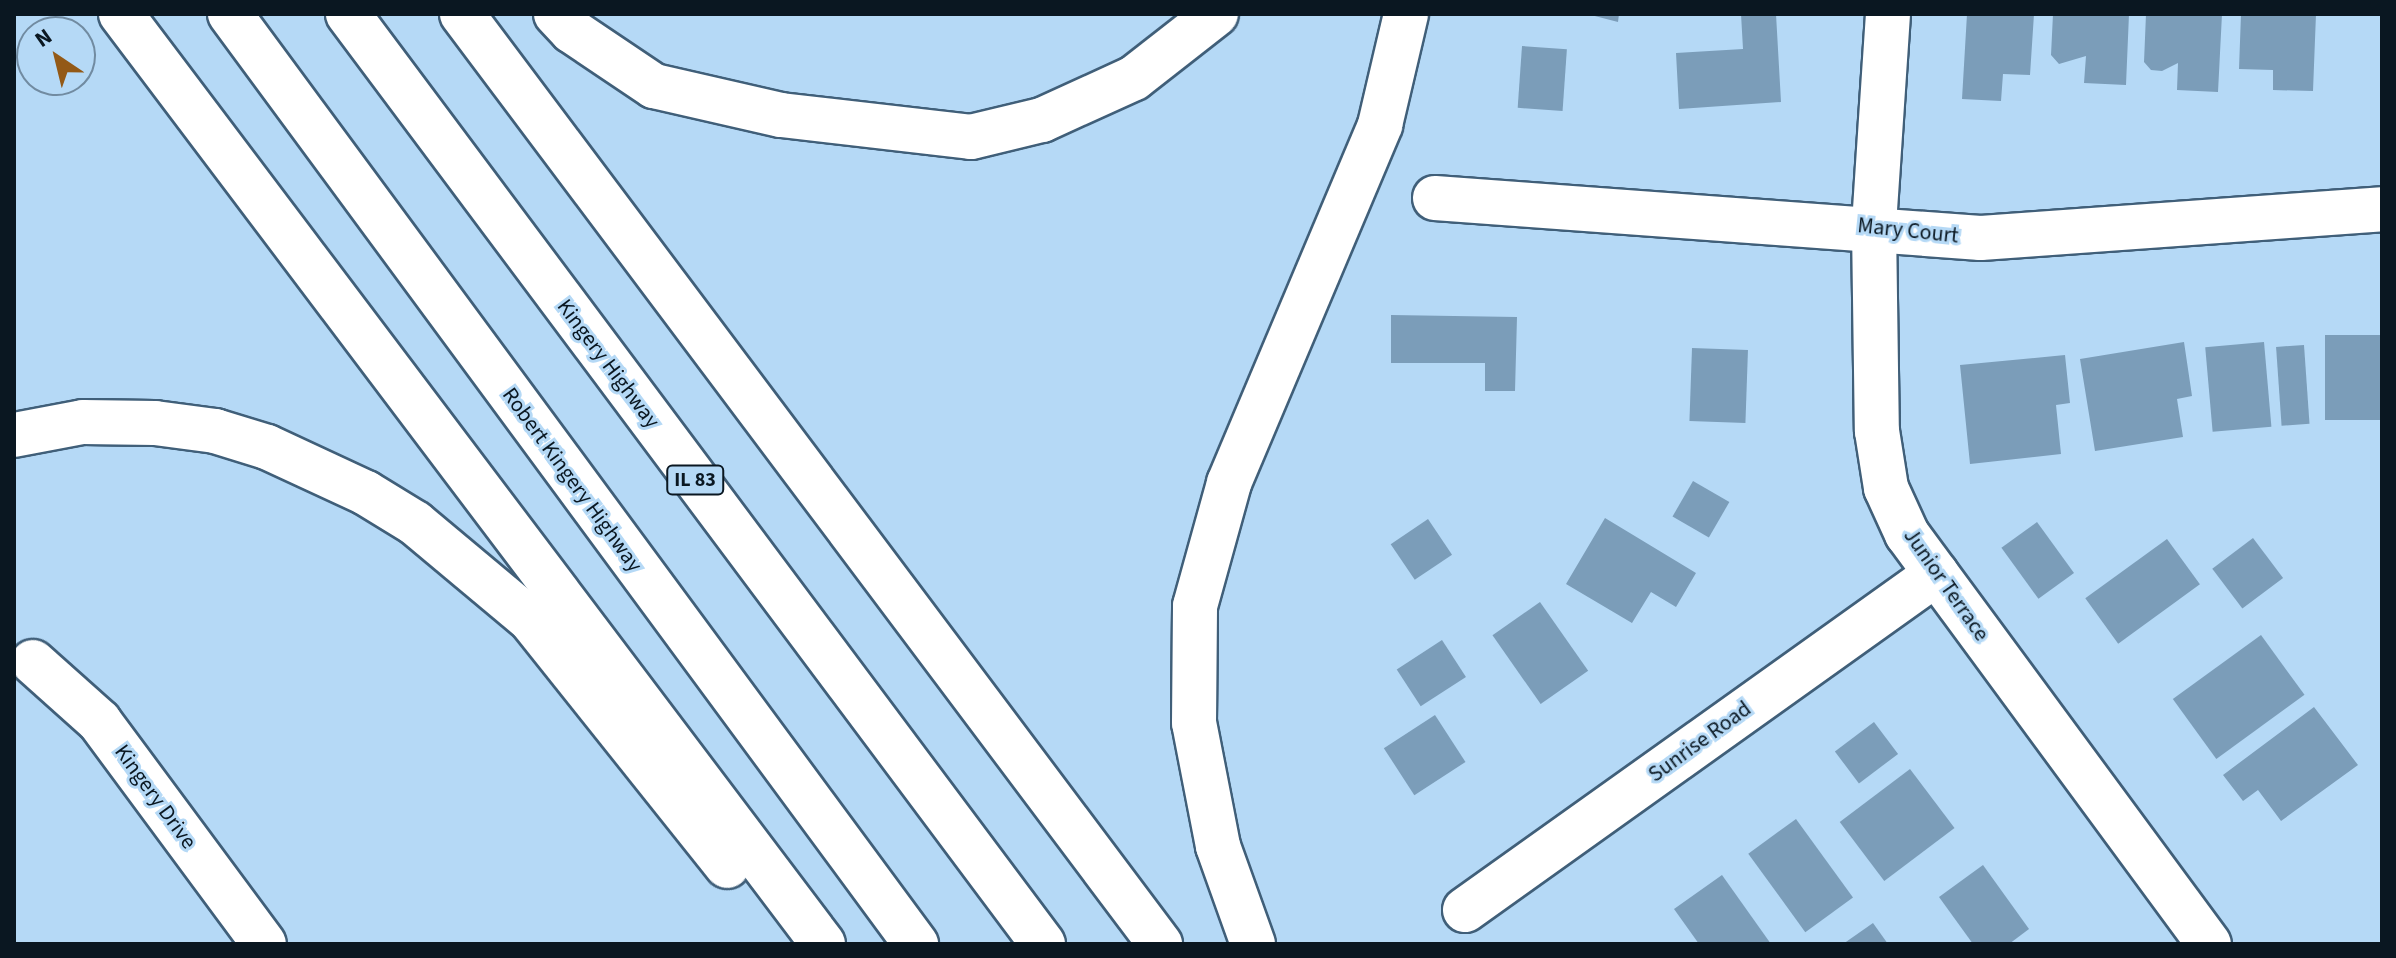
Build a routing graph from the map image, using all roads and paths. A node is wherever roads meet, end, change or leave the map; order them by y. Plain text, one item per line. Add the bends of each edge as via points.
1 (121, 14) edge
2 (230, 14) edge
3 (348, 14) edge
4 (462, 14) edge
5 (556, 14) edge
6 (1216, 14) edge
7 (1406, 14) edge
8 (1888, 14) edge
9 (1435, 198) dead end
10 (2382, 209) edge
11 (1874, 226) junction
12 (14, 435) edge
13 (1936, 574) junction
14 (33, 662) dead end
15 (1465, 910) dead end
16 (264, 944) edge
17 (791, 944) edge
18 (823, 944) edge
19 (916, 944) edge
20 (1043, 944) edge
21 (1160, 944) edge
22 (1253, 944) edge
23 (2209, 944) edge

1 - 18 main road
2 - 19 main road, Robert Kingery Highway
3 - 20 main road, Kingery Highway / IL 83
4 - 21 main road
5 - 6 main road via 572,31 654,86 781,115 971,137 1042,120 1134,78
7 - 22 main road via 1380,125 1229,483 1195,606 1194,723 1218,846
8 - 11 main road, Junior Terrace
9 - 11 main road, Mary Court
10 - 11 main road, Mary Court via 1981,238
11 - 13 main road, Junior Terrace via 1877,431 1886,488 1907,534
12 - 17 main road via 83,422 215,431 318,469 415,523 530,619
13 - 15 main road, Sunrise Road
13 - 23 main road, Junior Terrace
14 - 16 main road, Kingery Drive via 99,721

